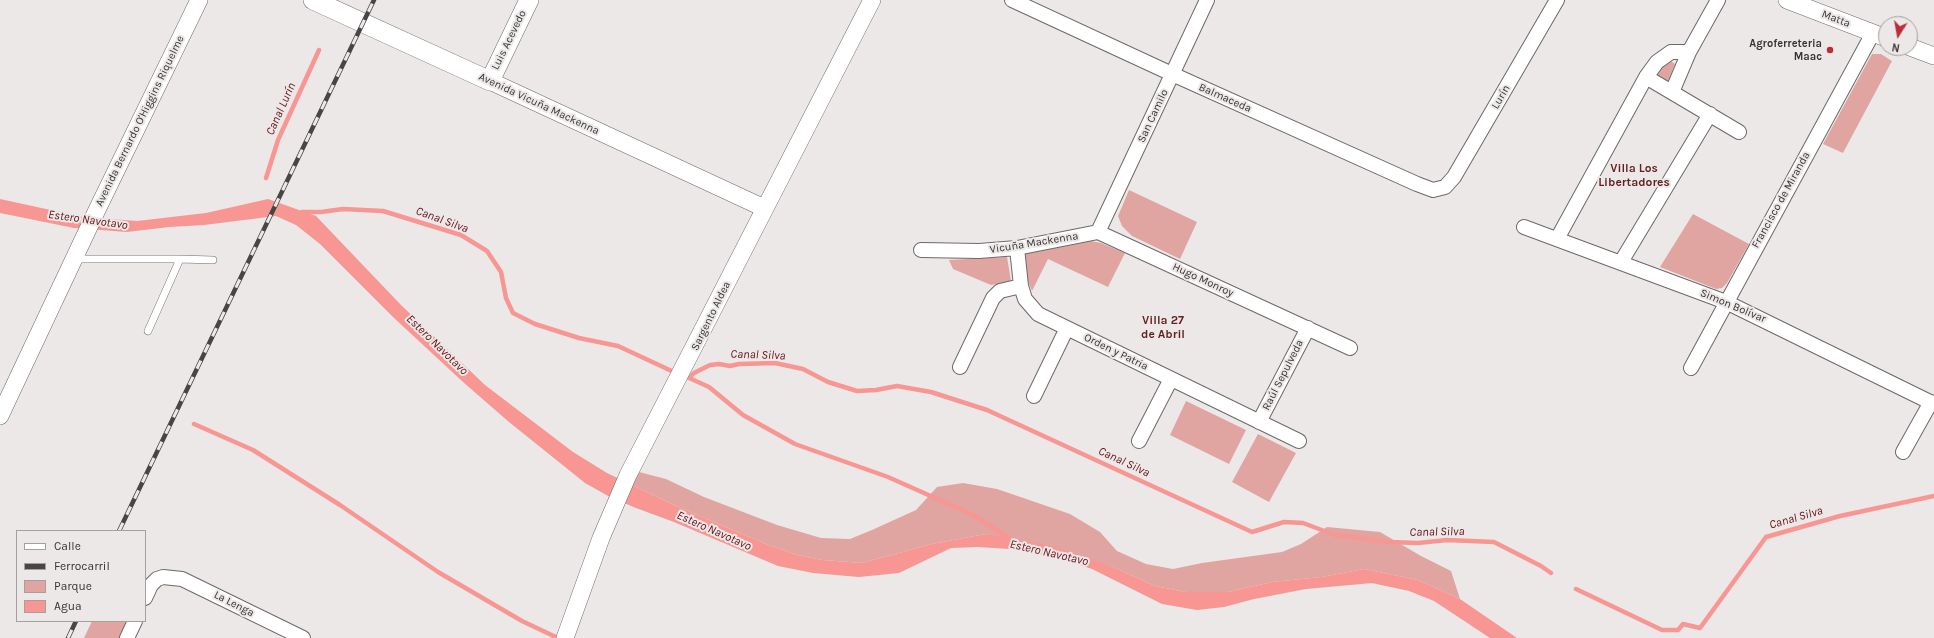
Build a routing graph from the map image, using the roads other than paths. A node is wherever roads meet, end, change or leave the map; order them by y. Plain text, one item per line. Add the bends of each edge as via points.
1 (199, 0) edge
2 (313, 0) edge
3 (529, 0) edge
4 (872, 0) edge
5 (1012, 0) edge
6 (1206, 0) edge
7 (1557, 0) edge
8 (1718, 0) edge
9 (1786, 0) edge
10 (1816, 5) edge
11 (1878, 35) edge
12 (1878, 37) edge
13 (1918, 50) edge
14 (1689, 52) junction
15 (1934, 56) edge
16 (1172, 74) junction
17 (1646, 77) junction
18 (490, 81) junction
19 (1672, 92) junction
20 (1710, 114) junction
21 (1739, 132) dead end
22 (1439, 189) joint
23 (764, 208) junction
24 (1524, 227) dead end
25 (1098, 232) junction
26 (1557, 239) junction
27 (1017, 248) junction
28 (921, 250) dead end
29 (76, 259) junction
30 (180, 259) junction
31 (213, 260) dead end
32 (1621, 262) junction
33 (1021, 286) junction
34 (1726, 302) junction
35 (1067, 328) junction
36 (1308, 328) junction
37 (148, 331) dead end
38 (1350, 348) dead end
39 (960, 367) dead end
40 (1691, 368) dead end
41 (1171, 379) junction
42 (1034, 396) dead end
43 (1932, 403) edge
44 (0, 416) edge
45 (1259, 422) junction
46 (1139, 441) dead end
47 (1299, 441) dead end
48 (1903, 452) dead end
49 (146, 596) edge
50 (135, 622) edge
51 (276, 632) edge
52 (566, 634) edge
53 (127, 638) edge
54 (303, 638) edge

1 - 29 street, Avenida Bernardo O'Higgins Riquelme via 96,212
2 - 18 main road, Avenida Vicuña Mackenna
3 - 18 main road, Luis Acevedo
4 - 23 street, Sargento Aldea
5 - 16 street, Balmaceda
6 - 16 street, San Camilo
7 - 22 street, Lurín via 1454,177 1445,187
8 - 14 street
9 - 10 street, Matta
10 - 11 street, Matta
12 - 34 street, Francisco de Miranda
13 - 15 street
14 - 17 street via 1671,52 1657,62
14 - 19 street
16 - 22 street, Balmaceda via 1422,186 1433,190
16 - 25 street, San Camilo
17 - 19 street
17 - 26 street
18 - 23 street, Avenida Vicuña Mackenna
19 - 20 street
20 - 21 street
20 - 32 street
23 - 52 street, Sargento Aldea via 680,378 628,475
24 - 26 street, Simon Bolívar
25 - 27 street, Vicuña Mackenna
25 - 36 street, Hugo Monroy
26 - 32 street, Simon Bolívar
27 - 28 street, Vicuña Mackenna via 979,251
27 - 33 street, Orden y Patria
29 - 30 lane
29 - 44 street, Avenida Bernardo O'Higgins Riquelme
30 - 31 lane
30 - 37 lane
32 - 34 street, Simon Bolívar
33 - 35 street, Orden y Patria via 1025,299 1038,314
33 - 39 street via 1000,291 993,298
34 - 40 street, Francisco de Miranda
34 - 43 street, Simon Bolívar
35 - 41 street, Orden y Patria
35 - 42 street
36 - 38 street, Hugo Monroy
36 - 45 street, Raúl Sepulveda
41 - 45 street, Orden y Patria
41 - 46 street
43 - 48 street
45 - 47 street, Orden y Patria
49 - 51 street, La Lenga via 151,585 163,577 182,579
50 - 53 street
51 - 54 street, La Lenga

